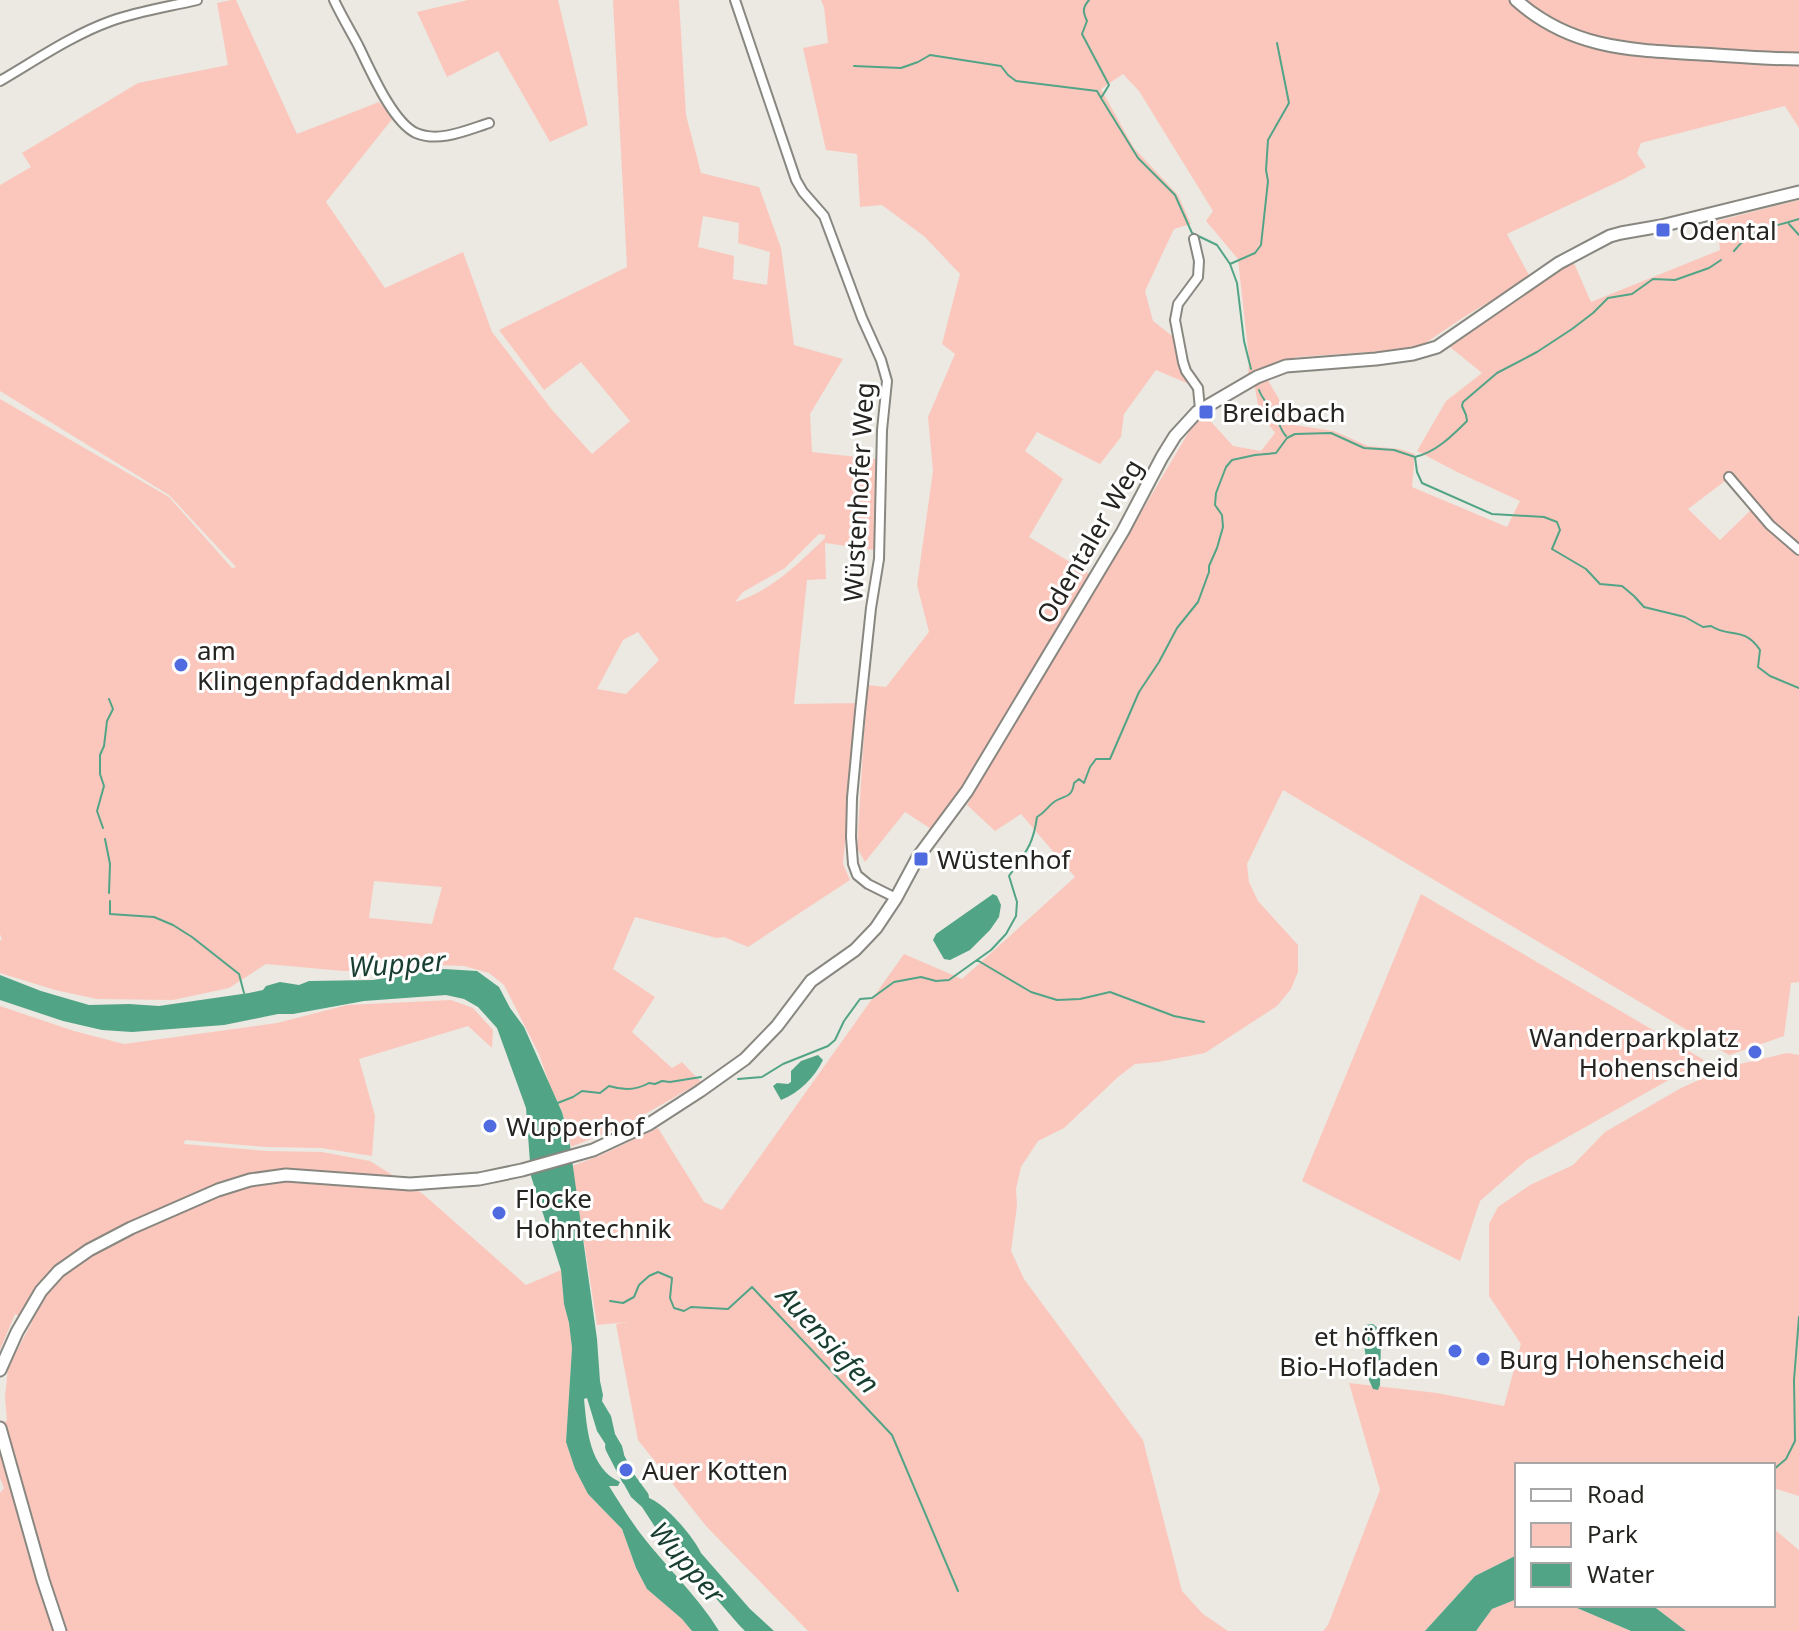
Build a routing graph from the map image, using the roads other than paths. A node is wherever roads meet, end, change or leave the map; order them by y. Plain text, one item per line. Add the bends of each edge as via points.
1 (197, 0) edge
2 (334, 0) edge
3 (735, 0) edge
4 (1516, 0) edge
5 (1799, 59) edge
6 (0, 81) edge
7 (489, 123) dead end
8 (1799, 192) edge
9 (1194, 239) dead end
10 (1200, 409) junction
11 (1729, 477) dead end
12 (1799, 550) edge
13 (896, 898) junction
14 (0, 1370) edge
15 (0, 1428) edge
16 (60, 1631) edge

1 - 6 street via 103,24
2 - 7 street via 383,97 408,127 416,133 452,135
3 - 13 street, Wüstenhofer Weg via 796,180 824,216 887,381 879,559 858,726 851,837 857,875
4 - 5 main road via 1557,29 1602,45
8 - 10 main road, Odentaler Weg via 1610,236 1559,263 1437,347 1376,359 1286,366
9 - 10 street via 1198,277 1178,304 1175,320
10 - 13 main road, Odentaler Weg via 1162,457 967,791 918,857
11 - 12 street
13 - 14 main road, Odentaler Weg via 867,939 811,981 745,1059 649,1124 582,1153 479,1179 410,1184 286,1175 218,1190 131,1228 59,1271 41,1291
15 - 16 main road

